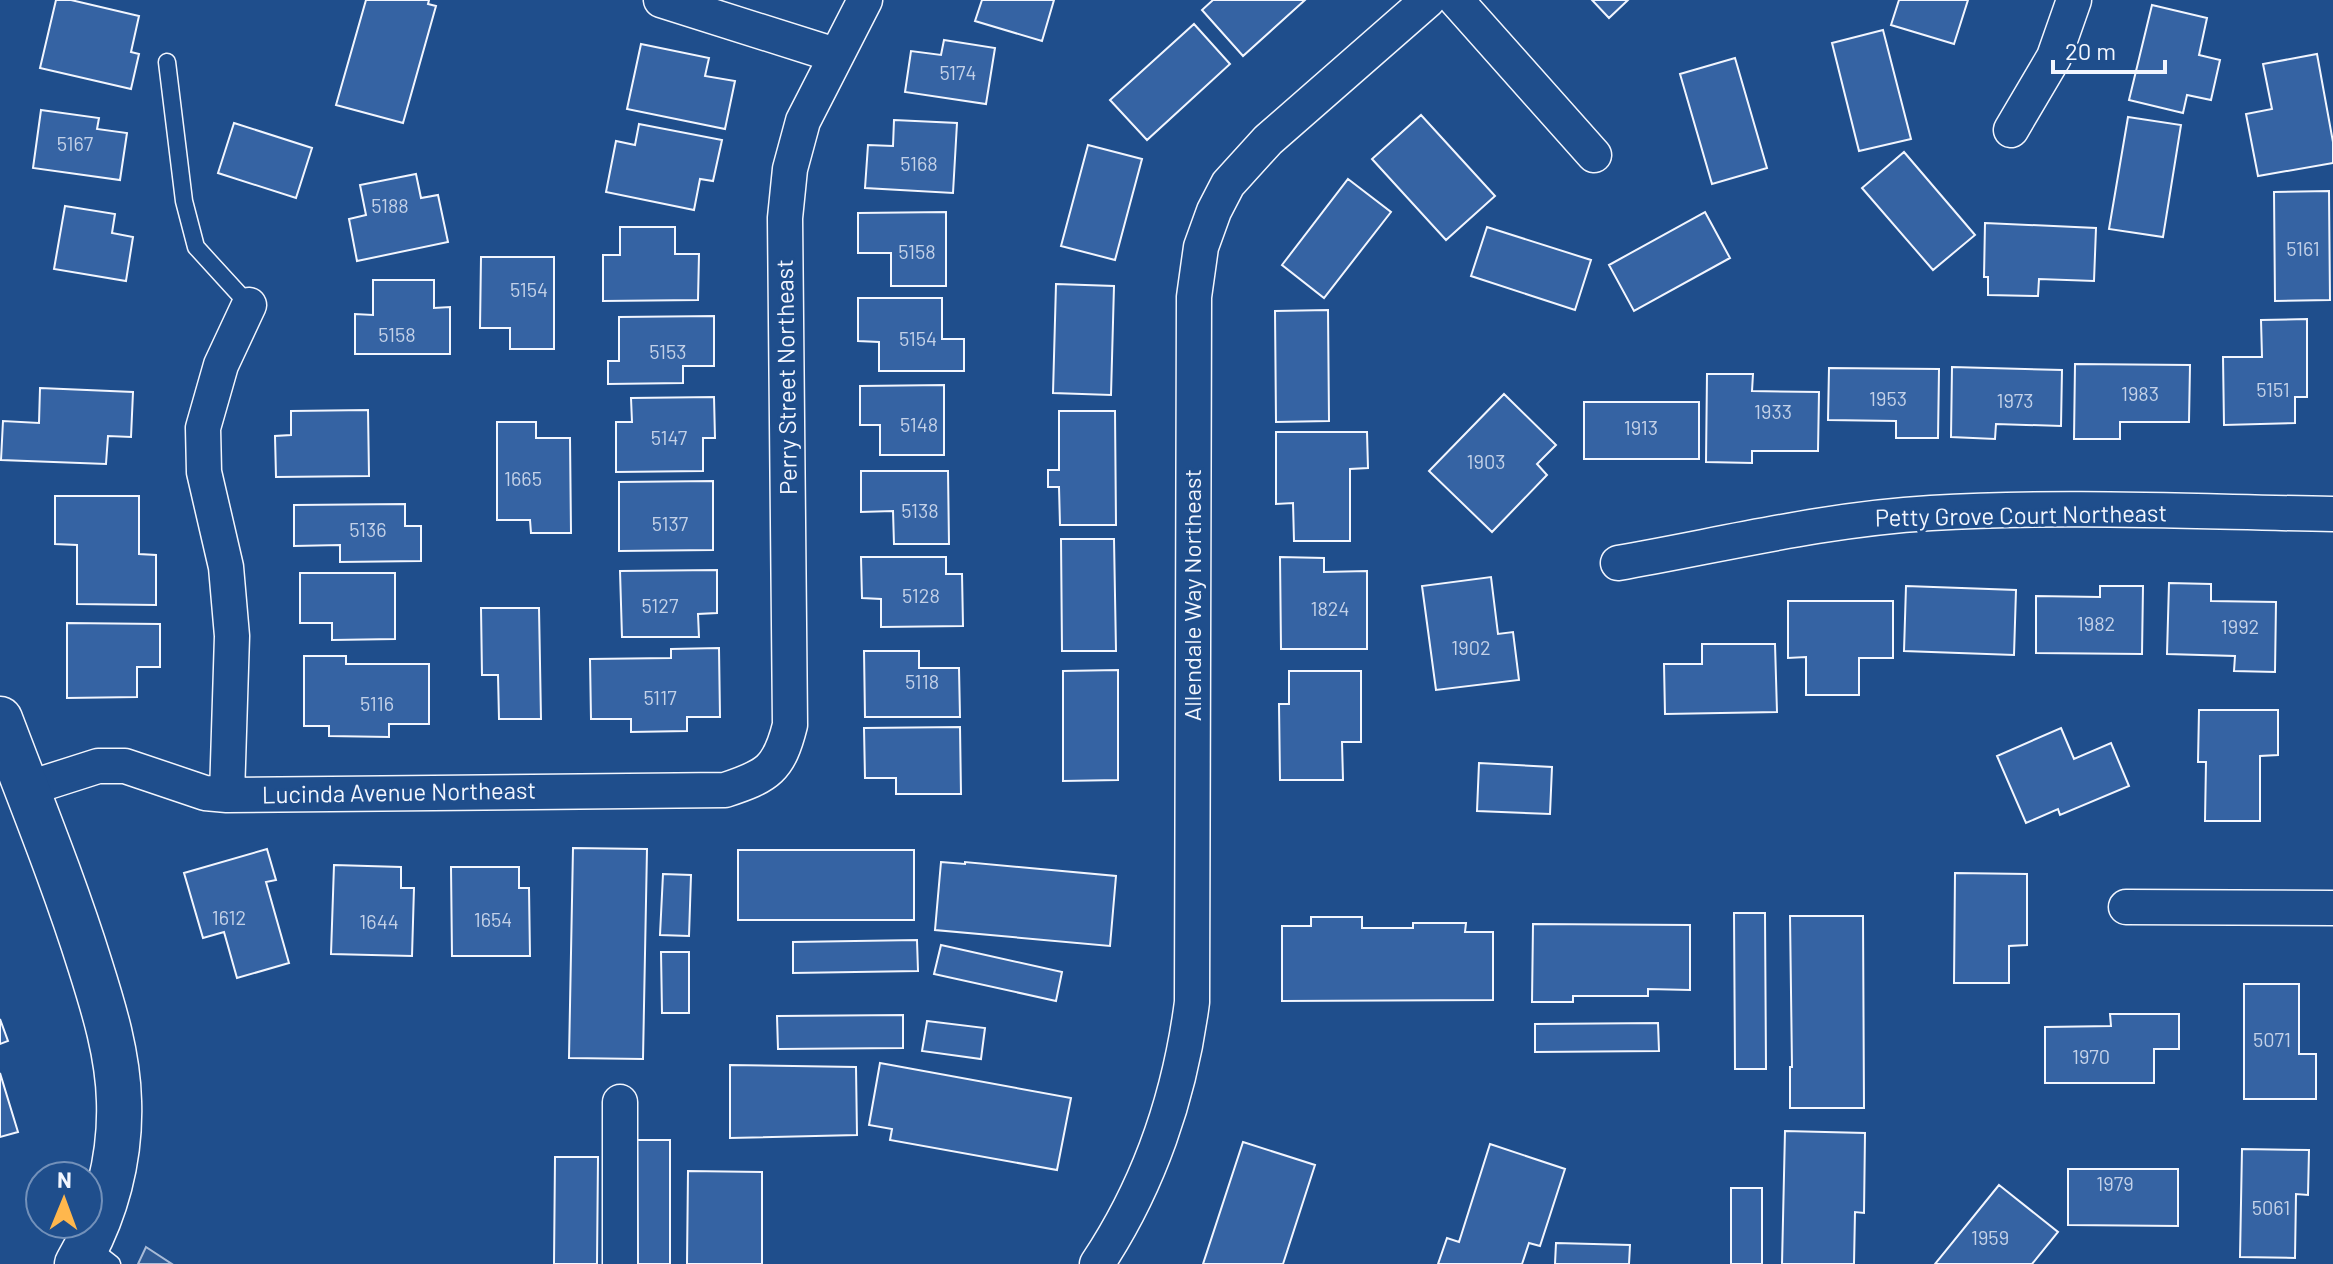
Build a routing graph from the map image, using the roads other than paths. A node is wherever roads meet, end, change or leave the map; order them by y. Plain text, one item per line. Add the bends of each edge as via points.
1 (661, 0) edge
2 (865, 0) edge
3 (1428, 0) edge
4 (1456, 0) edge
5 (2074, 0) edge
6 (835, 55) junction
7 (167, 62) dead end
8 (2011, 130) dead end
9 (1594, 155) dead end
10 (249, 305) joint
11 (2333, 514) edge
12 (1618, 563) dead end
13 (0, 719) edge
14 (774, 767) joint
15 (26, 789) junction
16 (227, 795) junction
17 (2126, 907) dead end
18 (2333, 908) edge
19 (620, 1102) dead end
20 (92, 1258) edge
21 (620, 1264) edge
22 (1097, 1264) edge

1 - 6 street
2 - 6 street, Perry Street Northeast
3 - 22 street, Allendale Way Northeast via 1268,140 1228,184 1201,247 1194,297 1192,1002 1185,1054 1149,1167
4 - 9 street
5 - 8 street via 2054,57
6 - 14 street, Perry Street Northeast via 803,121 790,169 785,218 790,725
7 - 10 lane via 184,201 196,247
10 - 16 street via 221,365 203,428 204,472 226,567 232,636
11 - 12 street, Petty Grove Court Northeast via 1930,513 1859,519
13 - 15 main road
14 - 16 street, Lucinda Avenue Northeast via 725,790
15 - 16 street, Lucinda Avenue Northeast via 98,766 125,766 194,790
15 - 20 main road via 79,931 108,1021 115,1063 120,1100 115,1158
17 - 18 street
19 - 21 street

